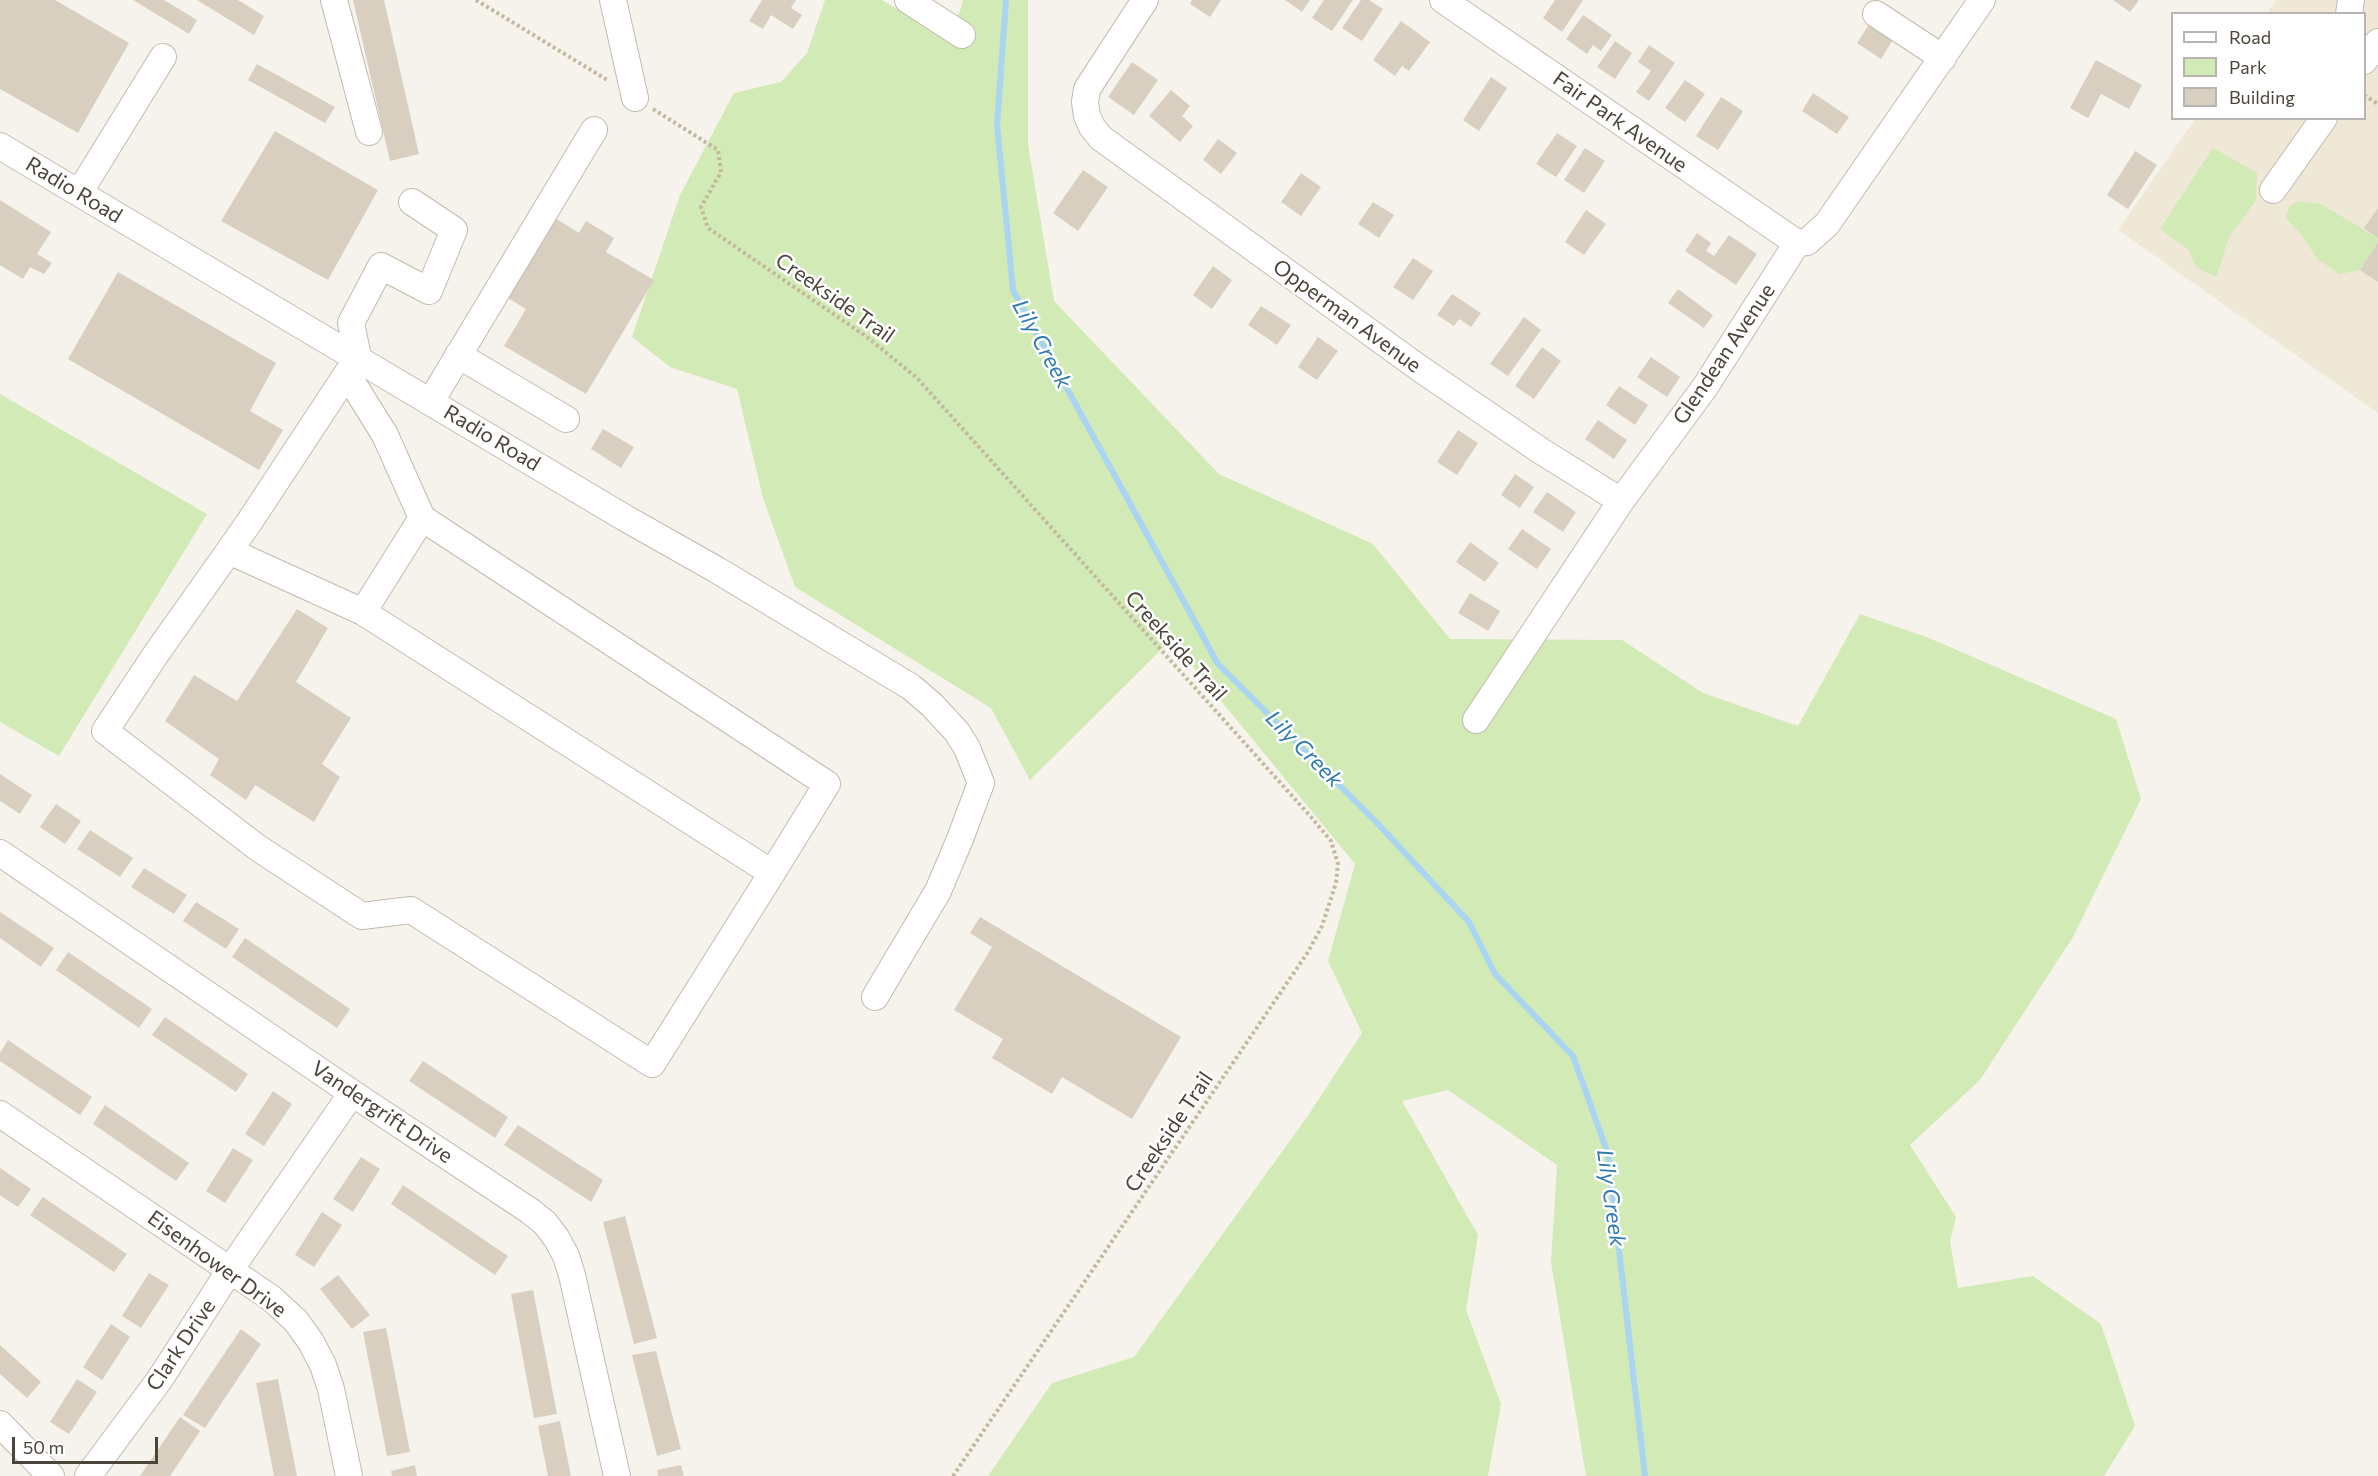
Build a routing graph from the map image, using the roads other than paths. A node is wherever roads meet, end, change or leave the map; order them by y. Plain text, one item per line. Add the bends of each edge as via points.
1 (334, 0) edge
2 (613, 0) edge
3 (908, 0) edge
4 (1145, 0) edge
5 (1443, 0) edge
6 (1982, 0) edge
7 (1876, 14) dead end
8 (962, 35) dead end
9 (2378, 41) edge
10 (163, 57) dead end
11 (1942, 58) junction
12 (2366, 58) edge
13 (635, 98) road end
14 (2323, 120) edge
15 (594, 130) dead end
16 (369, 132) dead end
17 (0, 146) edge
18 (2273, 190) dead end
19 (80, 194) junction
20 (412, 202) dead end
21 (1797, 243) junction
22 (458, 355) junction
23 (353, 365) junction
24 (431, 401) junction
25 (566, 419) dead end
26 (1621, 501) junction
27 (422, 518) junction
28 (229, 551) junction
29 (363, 612) junction
30 (1476, 720) dead end
31 (0, 853) edge
32 (772, 873) junction
33 (875, 997) dead end
34 (352, 1093) junction
35 (0, 1114) edge
36 (230, 1270) junction
37 (0, 1424) edge
38 (51, 1476) edge
39 (88, 1476) edge
40 (349, 1476) edge
41 (617, 1476) edge

1 - 16 street
2 - 13 street
3 - 8 street
4 - 26 street, Opperman Avenue via 1090,84 1085,102 1087,116 1101,138 1422,370
5 - 21 street, Fair Park Avenue
6 - 11 street, Glendean Avenue
7 - 11 street
9 - 12 street
10 - 19 street
11 - 21 street, Glendean Avenue via 1827,224 1807,242
14 - 18 street
15 - 22 street
17 - 19 street, Radio Road
19 - 23 street, Radio Road
20 - 23 street via 454,230 429,291 381,266 351,323
21 - 26 street, Glendean Avenue via 1705,387
22 - 24 street
22 - 25 street
23 - 24 street, Radio Road
23 - 27 street
23 - 28 street
24 - 33 street, Radio Road via 911,687 957,732 981,783 938,891
26 - 30 street, Glendean Avenue
27 - 29 street
27 - 32 street via 827,784
28 - 29 street
28 - 32 street via 105,731 258,848 362,916 411,910 652,1064
29 - 32 street
31 - 34 street, Vandergrift Drive
34 - 36 street, Clark Drive
34 - 41 street, Vandergrift Drive via 530,1211 557,1239 572,1275
35 - 36 street, Eisenhower Drive
36 - 39 street, Clark Drive via 160,1379
36 - 40 street, Eisenhower Drive via 271,1298 310,1342 331,1389
37 - 38 street

